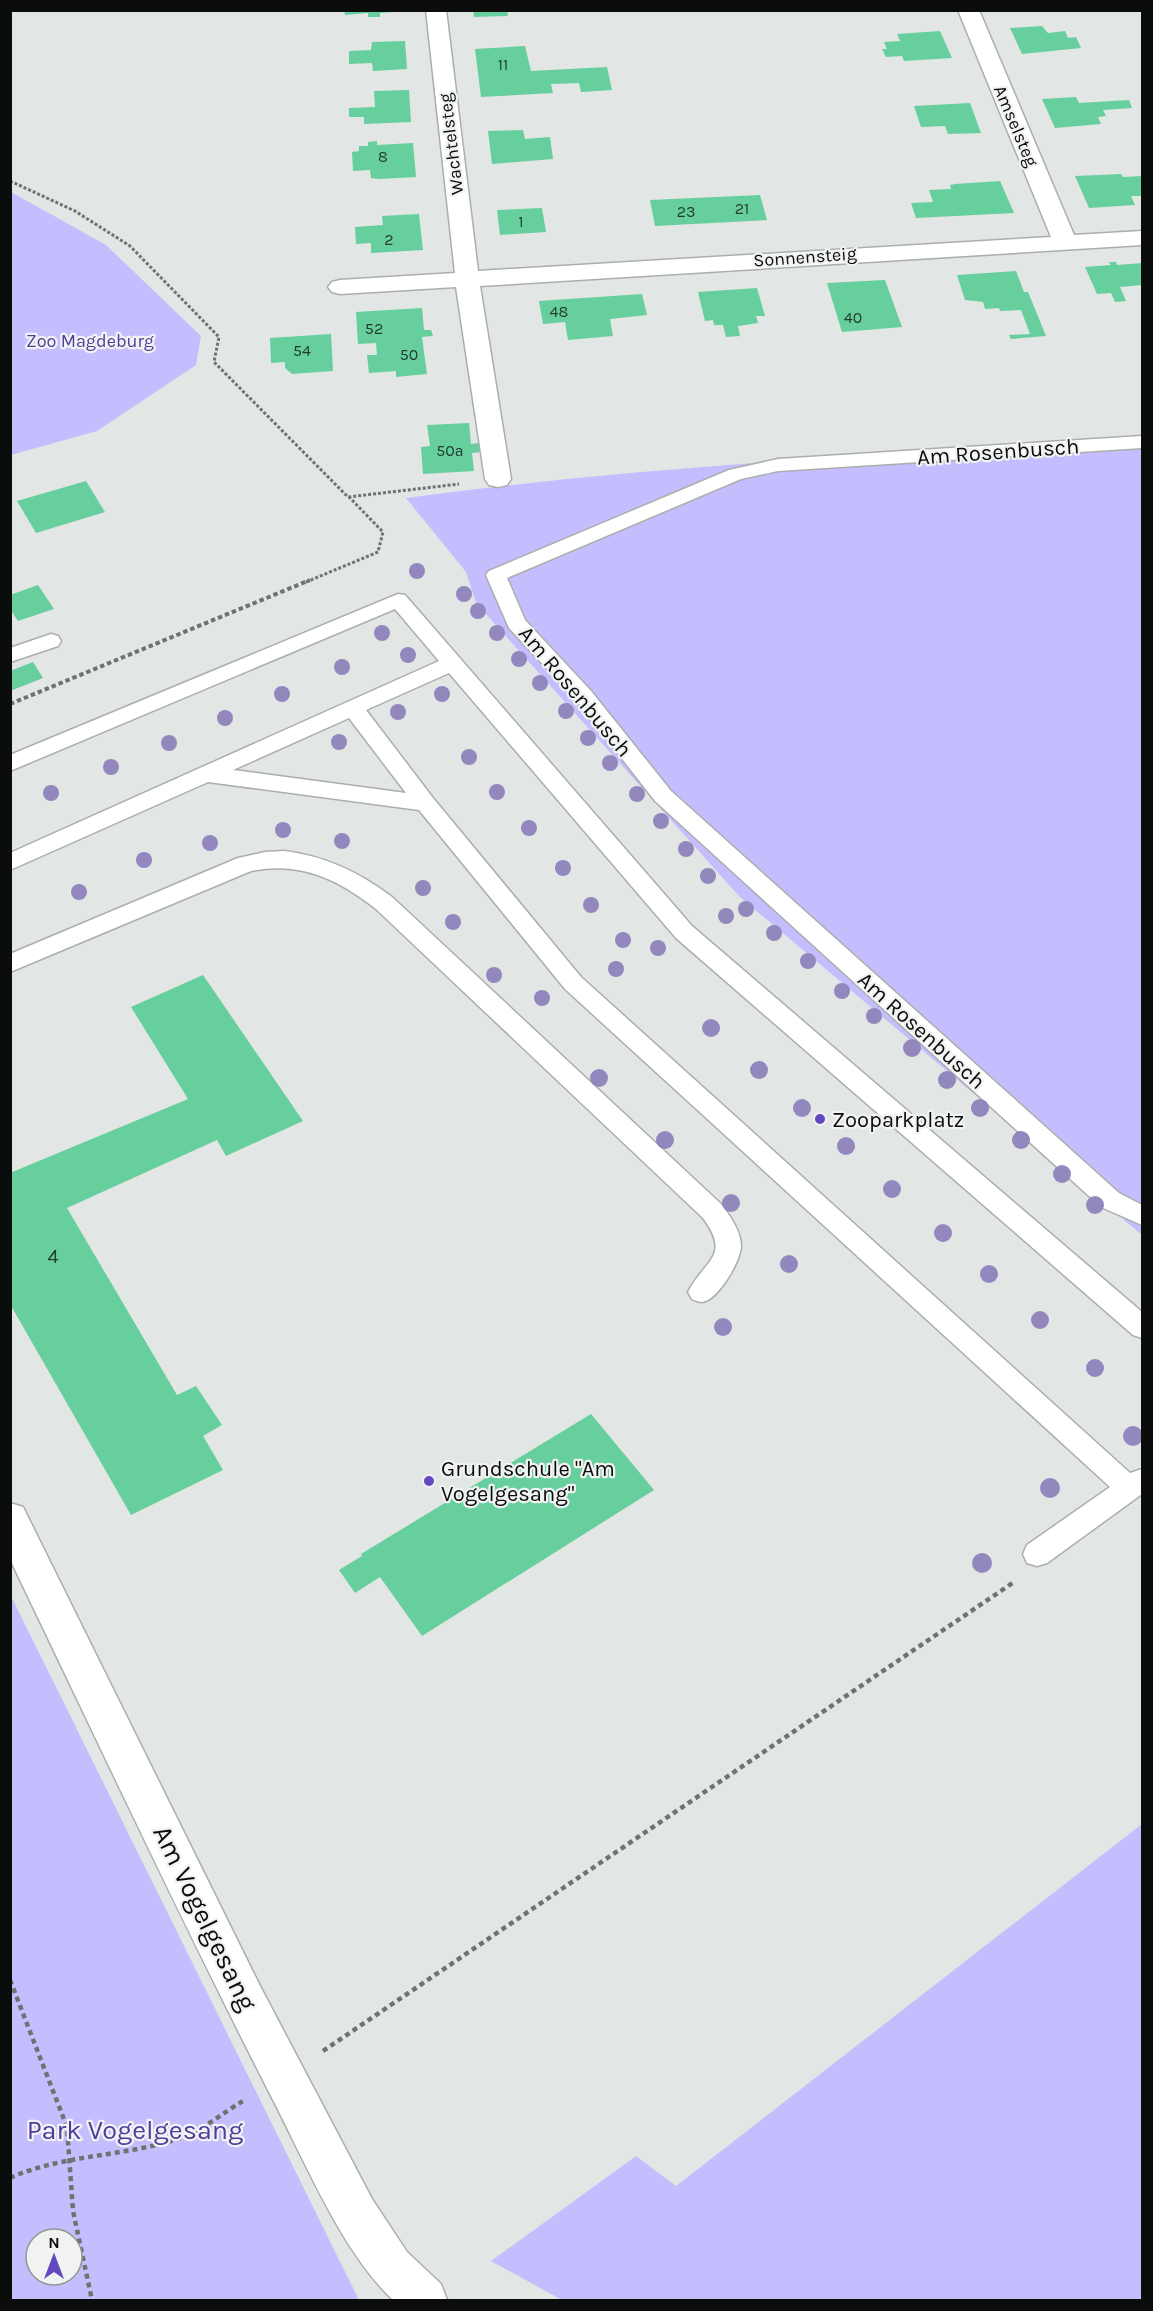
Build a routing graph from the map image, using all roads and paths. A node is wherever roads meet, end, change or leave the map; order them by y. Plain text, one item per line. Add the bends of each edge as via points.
1 (436, 10) edge
2 (968, 10) edge
3 (10, 181) edge
4 (1143, 238) edge
5 (1065, 241) junction
6 (467, 278) junction
7 (340, 286) dead end
8 (1143, 442) edge
9 (498, 479) joint
10 (348, 497) junction
11 (51, 641) dead end
12 (10, 655) edge
13 (453, 663) junction
14 (10, 704) edge
15 (353, 708) junction
16 (10, 764) edge
17 (206, 774) junction
18 (425, 803) junction
19 (10, 862) edge
20 (10, 964) edge
21 (1143, 1215) edge
22 (701, 1292) dead end
23 (1143, 1327) edge
24 (1136, 1484) edge
25 (10, 1519) edge
26 (1037, 1554) joint
27 (10, 1980) edge
28 (284, 2077) junction
29 (70, 2162) junction
30 (10, 2178) edge
31 (92, 2301) edge
32 (425, 2301) edge

1 - 6 street, Wachtelsteg
2 - 5 street, Amselsteg
3 - 10 path via 75,211 130,246 219,337 214,362
4 - 5 street, Sonnensteig
5 - 6 street, Sonnensteig
6 - 7 street, Sonnensteig
6 - 9 street
8 - 21 lane, Am Rosenbusch via 778,465 736,474 496,575 516,622 584,696 663,796 1110,1200
9 - 10 path
10 - 14 path via 383,532 378,552
11 - 12 lane
13 - 15 lane
13 - 16 lane via 398,600
13 - 23 lane via 684,932
15 - 17 lane
15 - 18 lane
17 - 18 lane
17 - 19 lane
18 - 24 lane via 573,983
20 - 22 lane via 246,864 290,858 334,871 384,903 716,1216 725,1229 728,1257 724,1268
24 - 26 lane
25 - 28 street, Am Vogelgesang
26 - 28 path via 1010,1587
27 - 29 path via 67,2127
28 - 29 path via 181,2138
28 - 32 street, Am Vogelgesang via 375,2246
29 - 30 path via 34,2167
29 - 31 path via 73,2211

